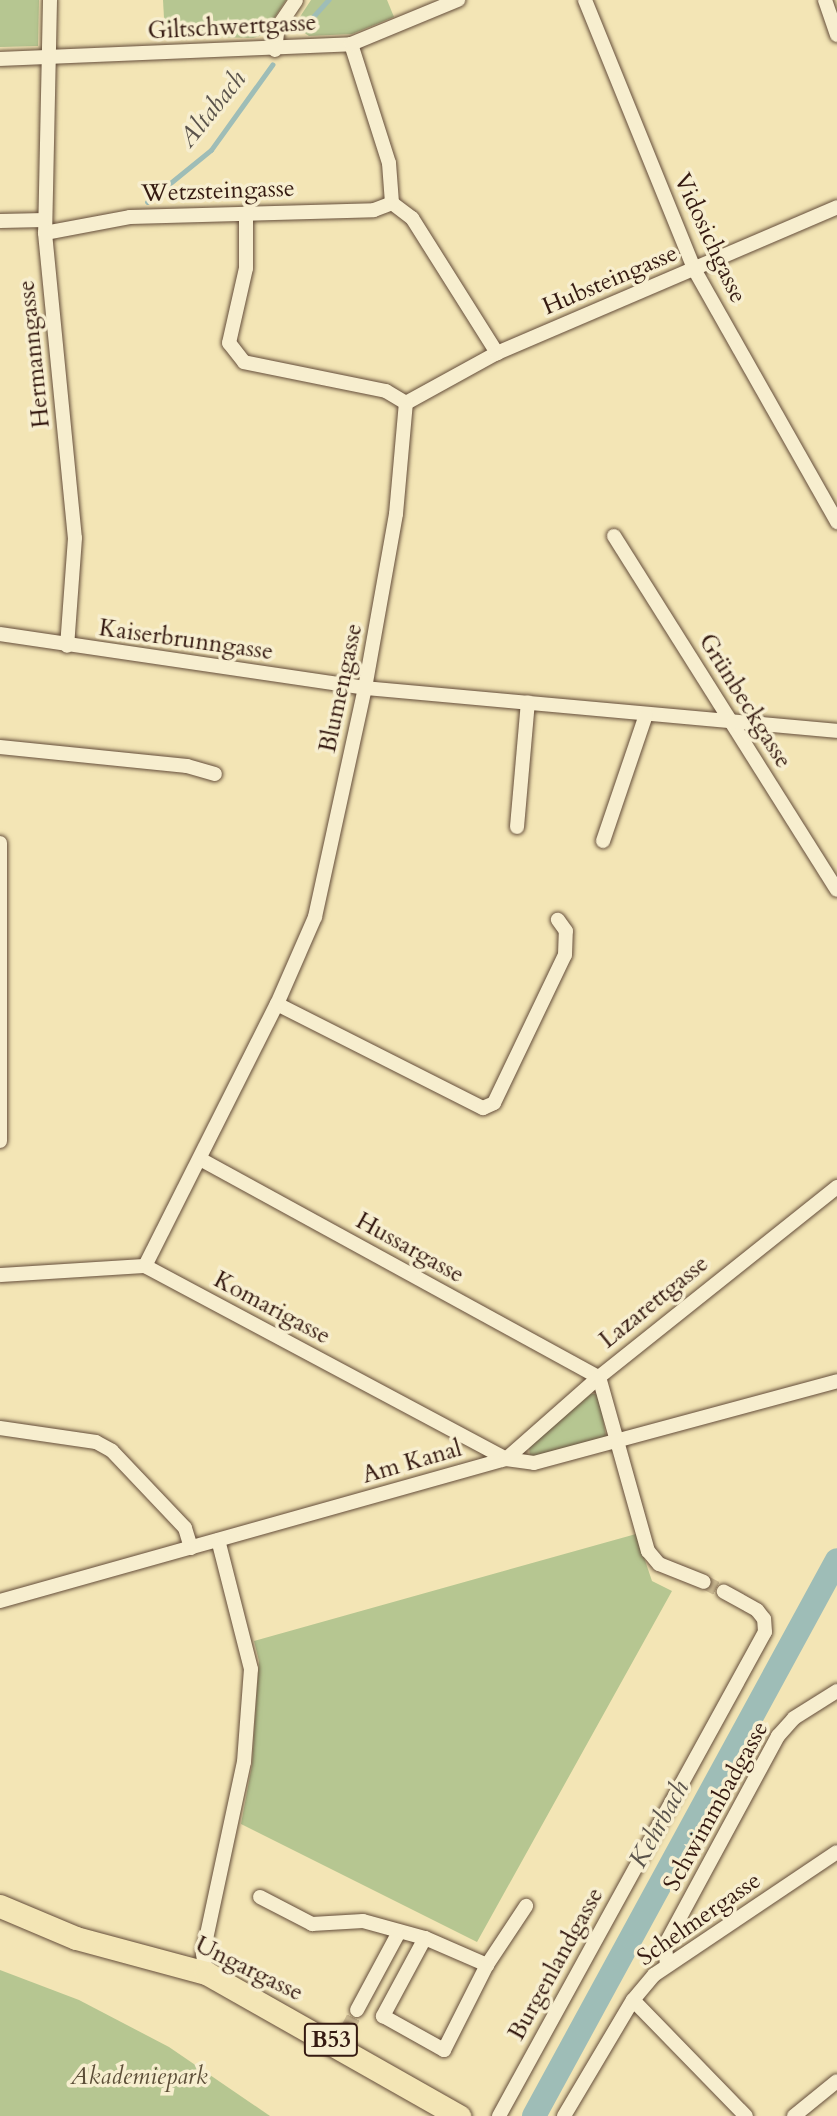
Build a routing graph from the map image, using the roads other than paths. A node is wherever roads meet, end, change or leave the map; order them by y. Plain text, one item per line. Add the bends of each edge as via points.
1 (50, 0) edge
2 (296, 0) edge
3 (458, 0) edge
4 (585, 0) edge
5 (825, 0) edge
6 (837, 35) edge
7 (351, 44) junction
8 (275, 50) junction
9 (48, 57) junction
10 (0, 59) edge
11 (392, 203) junction
12 (837, 207) edge
13 (246, 213) junction
14 (0, 221) edge
15 (45, 226) junction
16 (694, 269) junction
17 (497, 353) junction
18 (406, 404) junction
19 (837, 522) edge
20 (614, 536) dead end
21 (0, 634) edge
22 (67, 646) junction
23 (365, 688) junction
24 (528, 702) junction
25 (646, 715) junction
26 (731, 722) junction
27 (837, 731) edge
28 (0, 747) edge
29 (215, 774) dead end
30 (517, 827) dead end
31 (603, 841) dead end
32 (0, 843) edge
33 (837, 890) edge
34 (558, 920) dead end
35 (1, 1000) edge
36 (276, 1004) junction
37 (0, 1141) edge
38 (200, 1159) junction
39 (837, 1187) edge
40 (145, 1266) junction
41 (0, 1275) edge
42 (599, 1377) junction
43 (837, 1381) edge
44 (0, 1428) edge
45 (620, 1442) junction
46 (506, 1459) junction
47 (218, 1540) junction
48 (191, 1548) junction
49 (698, 1580) tunnel mouth
50 (723, 1592) tunnel mouth
51 (0, 1601) edge
52 (837, 1691) edge
53 (837, 1852) edge
54 (260, 1897) dead end
55 (0, 1906) edge
56 (526, 1906) dead end
57 (399, 1932) junction
58 (425, 1938) junction
59 (487, 1965) junction
60 (667, 1965) junction
61 (206, 1973) junction
62 (633, 2000) junction
63 (357, 2010) tunnel mouth
64 (837, 2081) edge
65 (459, 2116) edge
66 (499, 2116) edge
67 (565, 2116) edge
68 (746, 2116) edge
69 (794, 2116) edge

1 - 9 street, Hermanngasse
2 - 8 street via 278,27
3 - 7 street, Giltschwertgasse
4 - 16 street, Vidosichgasse
5 - 6 street
7 - 8 street, Giltschwertgasse
7 - 11 street via 389,163
8 - 9 street, Giltschwertgasse
9 - 10 street, Giltschwertgasse
9 - 15 street, Hermanngasse
11 - 13 street, Wetzsteingasse via 374,210
11 - 17 street via 412,218
12 - 16 street, Hubsteingasse
13 - 15 street, Wetzsteingasse via 130,216
13 - 18 street via 246,268 229,343 244,362 386,391
14 - 15 street, Wetzsteingasse
15 - 22 street, Hermanngasse via 76,572
16 - 17 street, Hubsteingasse
16 - 19 street, Vidosichgasse
17 - 18 street, Hubsteingasse
18 - 23 street, Blumengasse via 392,553
20 - 26 street, Grünbeckgasse
21 - 22 street, Kaiserbrunngasse
22 - 23 street, Kaiserbrunngasse
23 - 24 street, Kaiserbrunngasse
23 - 36 street, Blumengasse via 315,917
24 - 25 street, Kaiserbrunngasse
24 - 30 street
25 - 26 street, Kaiserbrunngasse
25 - 31 street
26 - 27 street, Kaiserbrunngasse
26 - 33 street, Grünbeckgasse
28 - 29 street via 187,766
32 - 35 street
34 - 36 street via 566,931 565,956 494,1103 483,1108
35 - 37 street
36 - 38 street, Blumengasse
38 - 40 street, Blumengasse
38 - 42 street, Hussargasse
39 - 42 street, Lazarettgasse
40 - 41 street
40 - 46 street, Komarigasse
42 - 45 street
42 - 46 street, Lazarettgasse
43 - 45 street, Am Kanal
44 - 48 street via 96,1442 112,1451 185,1528
45 - 46 street, Am Kanal via 534,1463
45 - 49 street via 648,1551 659,1564
46 - 47 street, Am Kanal
47 - 48 street, Am Kanal
47 - 61 street via 251,1669 244,1762 203,1953
48 - 51 street, Am Kanal
50 - 66 street, Burgenlandgasse via 757,1610 764,1619 765,1632
52 - 60 street, Schwimmbadgasse via 794,1718 778,1736 665,1945
53 - 60 street, Schelmergasse
54 - 57 street via 312,1924 363,1921
55 - 61 main road, Ungargasse / B53 via 76,1938
56 - 59 street
57 - 58 street
57 - 63 street
58 - 59 street
58 - 59 street via 383,2016 444,2050
60 - 62 street, Schelmergasse
61 - 65 main road, Ungargasse / B53 via 343,2037
62 - 67 street, Schelmergasse
62 - 68 street
64 - 69 street

